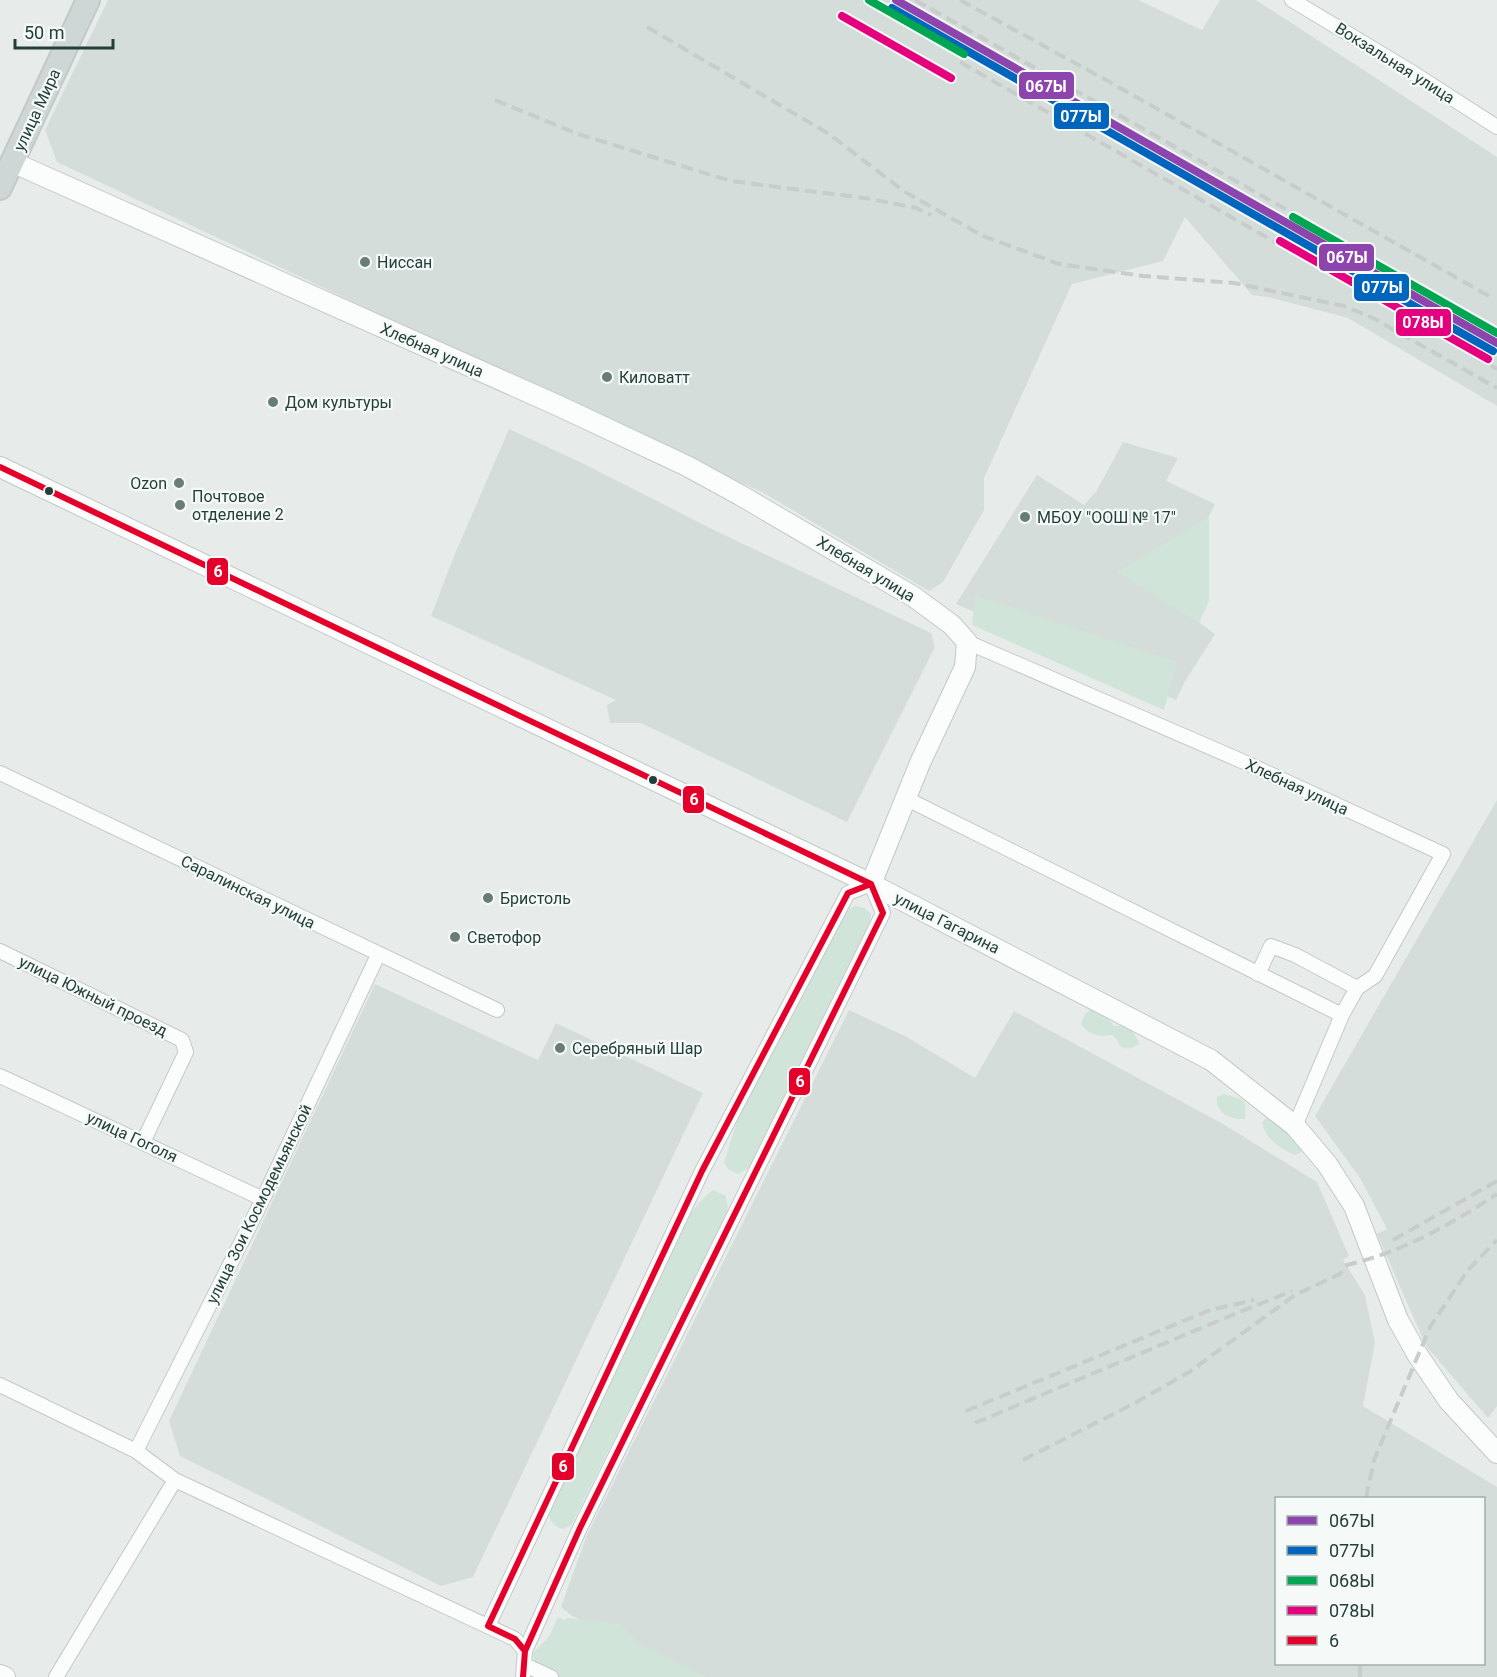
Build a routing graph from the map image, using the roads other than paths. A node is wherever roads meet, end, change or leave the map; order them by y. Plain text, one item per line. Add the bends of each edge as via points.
1 (88, 0) edge
2 (1298, 2) edge
3 (1497, 127) edge
4 (6, 159) edge
5 (0, 188) edge
6 (0, 467) edge
7 (967, 642) junction
8 (0, 773) edge
9 (905, 798) junction
10 (871, 884) junction
11 (0, 951) edge
12 (378, 955) junction
13 (1258, 974) junction
14 (1357, 988) junction
15 (497, 1010) dead end
16 (1342, 1015) junction
17 (0, 1076) edge
18 (1295, 1126) junction
19 (143, 1142) junction
20 (263, 1198) junction
21 (0, 1385) edge
22 (136, 1451) junction
23 (1496, 1452) edge
24 (175, 1480) junction
25 (488, 1626) junction
26 (524, 1664) edge
27 (0, 1675) edge
28 (4, 1677) edge
29 (56, 1677) edge
30 (551, 1677) edge

1 - 4 main road, улица Мира
2 - 3 street, Вокзальная улица
4 - 5 main road, улица Мира
4 - 7 street, Хлебная улица via 687,466 914,597 952,625
6 - 10 street, улица Гагарина
7 - 9 street via 965,666
7 - 14 street, Хлебная улица via 1244,762 1443,854 1375,976
8 - 12 street, Саралинская улица
9 - 10 street
9 - 13 street
10 - 18 street, улица Гагарина via 1211,1060
10 - 25 street via 848,893 702,1171
10 - 26 street via 883,913 580,1528
11 - 19 street, улица Южный проезд via 182,1040 186,1052
12 - 15 street, Саралинская улица
12 - 20 street, улица Зои Космодемьянской
13 - 14 street via 1271,946
13 - 16 street
14 - 16 street, Хлебная улица
16 - 18 street, Хлебная улица
17 - 19 street, улица Гоголя
18 - 23 street, улица Гагарина via 1327,1164 1354,1206 1398,1320 1417,1354 1449,1401
19 - 20 street, улица Гоголя
20 - 22 street, улица Зои Космодемьянской
21 - 22 street
22 - 24 street
24 - 25 street
24 - 29 street
25 - 26 street via 515,1639
26 - 30 street
27 - 28 street

